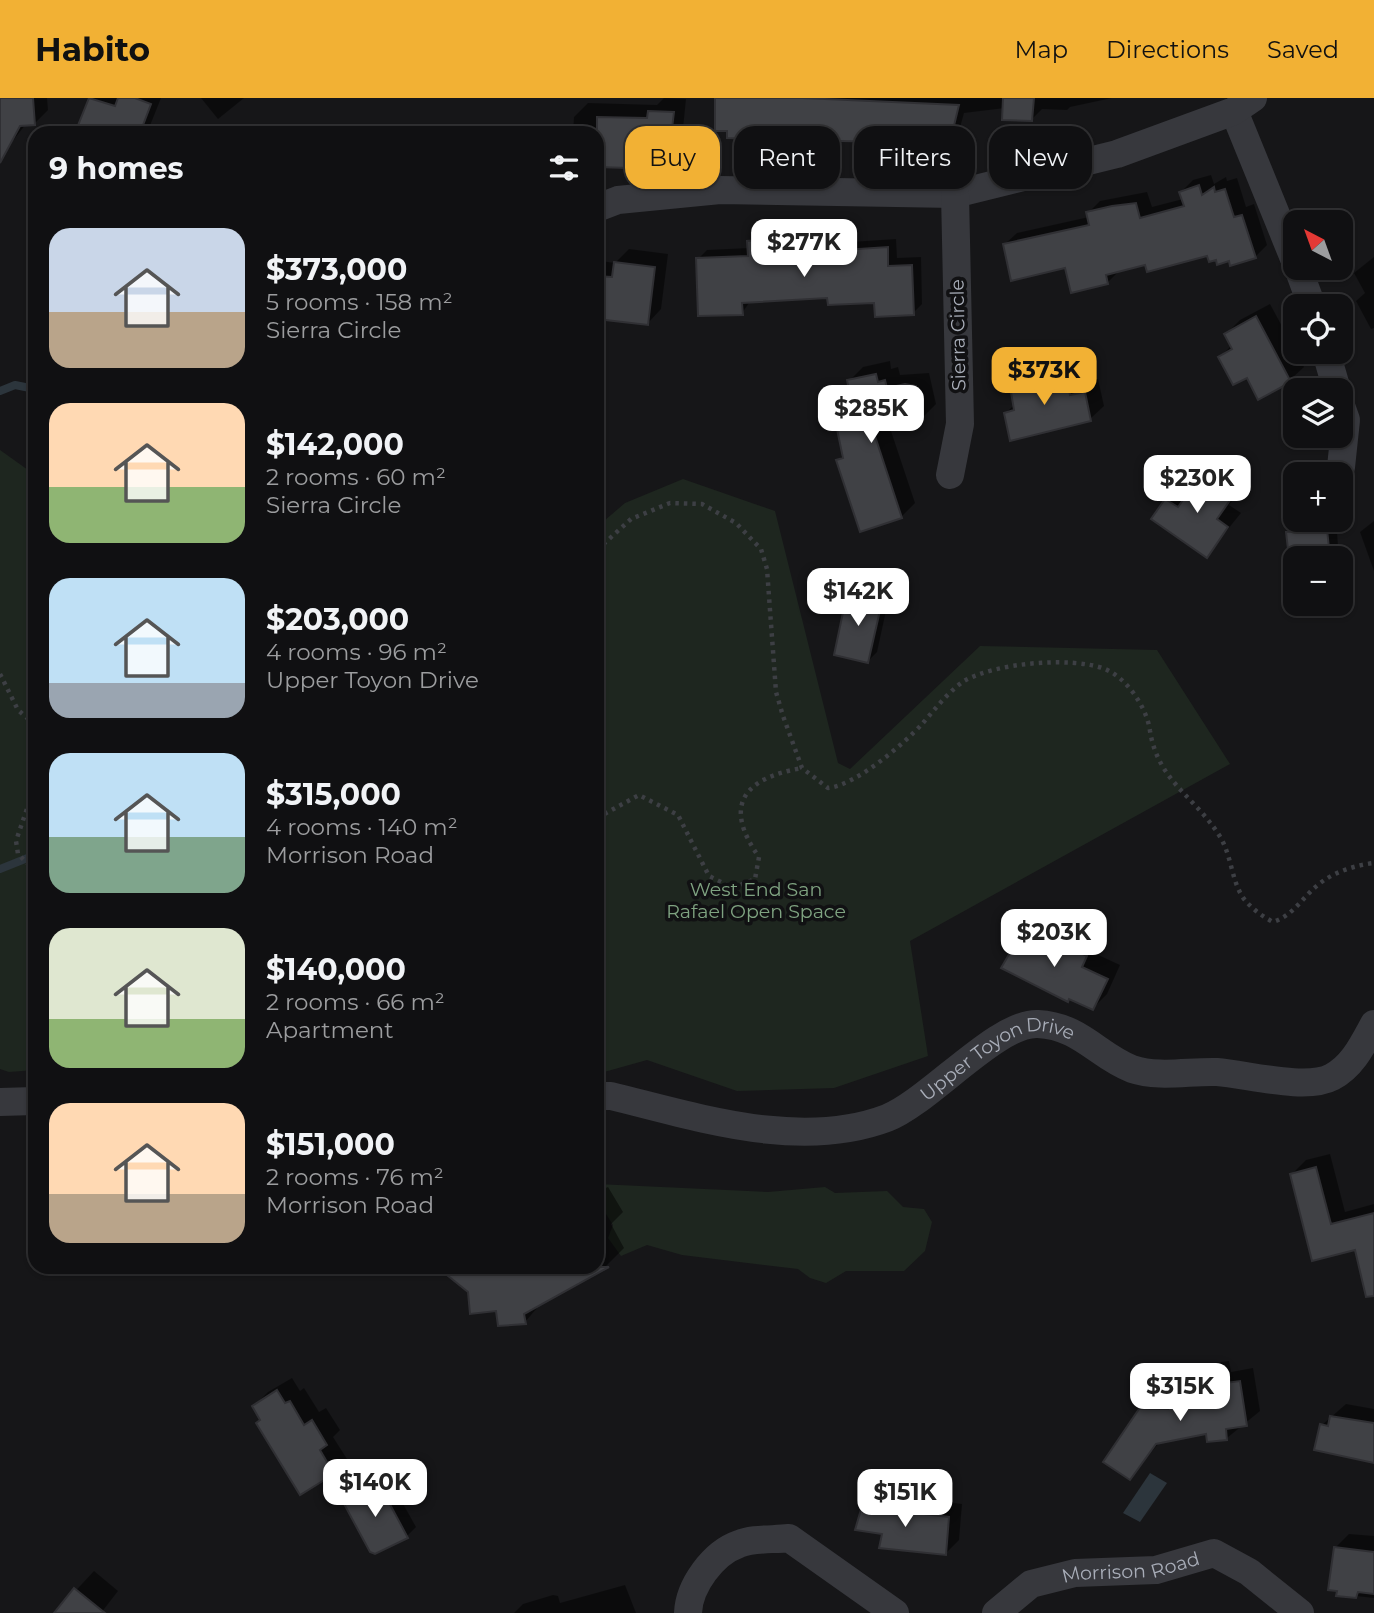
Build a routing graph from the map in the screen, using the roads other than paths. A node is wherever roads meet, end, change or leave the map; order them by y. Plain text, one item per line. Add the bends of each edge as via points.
1 (1244, 104) edge
2 (955, 194) junction
3 (604, 205) edge
4 (1283, 224) edge
5 (950, 475) dead end
6 (1374, 1024) edge
7 (604, 1096) edge
8 (28, 1101) edge
9 (0, 1102) edge
10 (688, 1613) edge
11 (895, 1613) edge
12 (996, 1613) edge
13 (1300, 1613) edge

1 - 2 street via 1116,153
1 - 4 street
2 - 3 street via 720,190
2 - 5 street, Sierra Circle via 960,424
6 - 7 street, Upper Toyon Drive via 1355,1059 1332,1077 1313,1082 1216,1072 1145,1073 1128,1068 1075,1032 1037,1024 1014,1029 915,1103 854,1128 748,1129
8 - 9 street
10 - 11 street via 689,1598 709,1566 739,1544 789,1538
12 - 13 street, Morrison Road via 1031,1584 1075,1573 1156,1570 1214,1553 1249,1572

